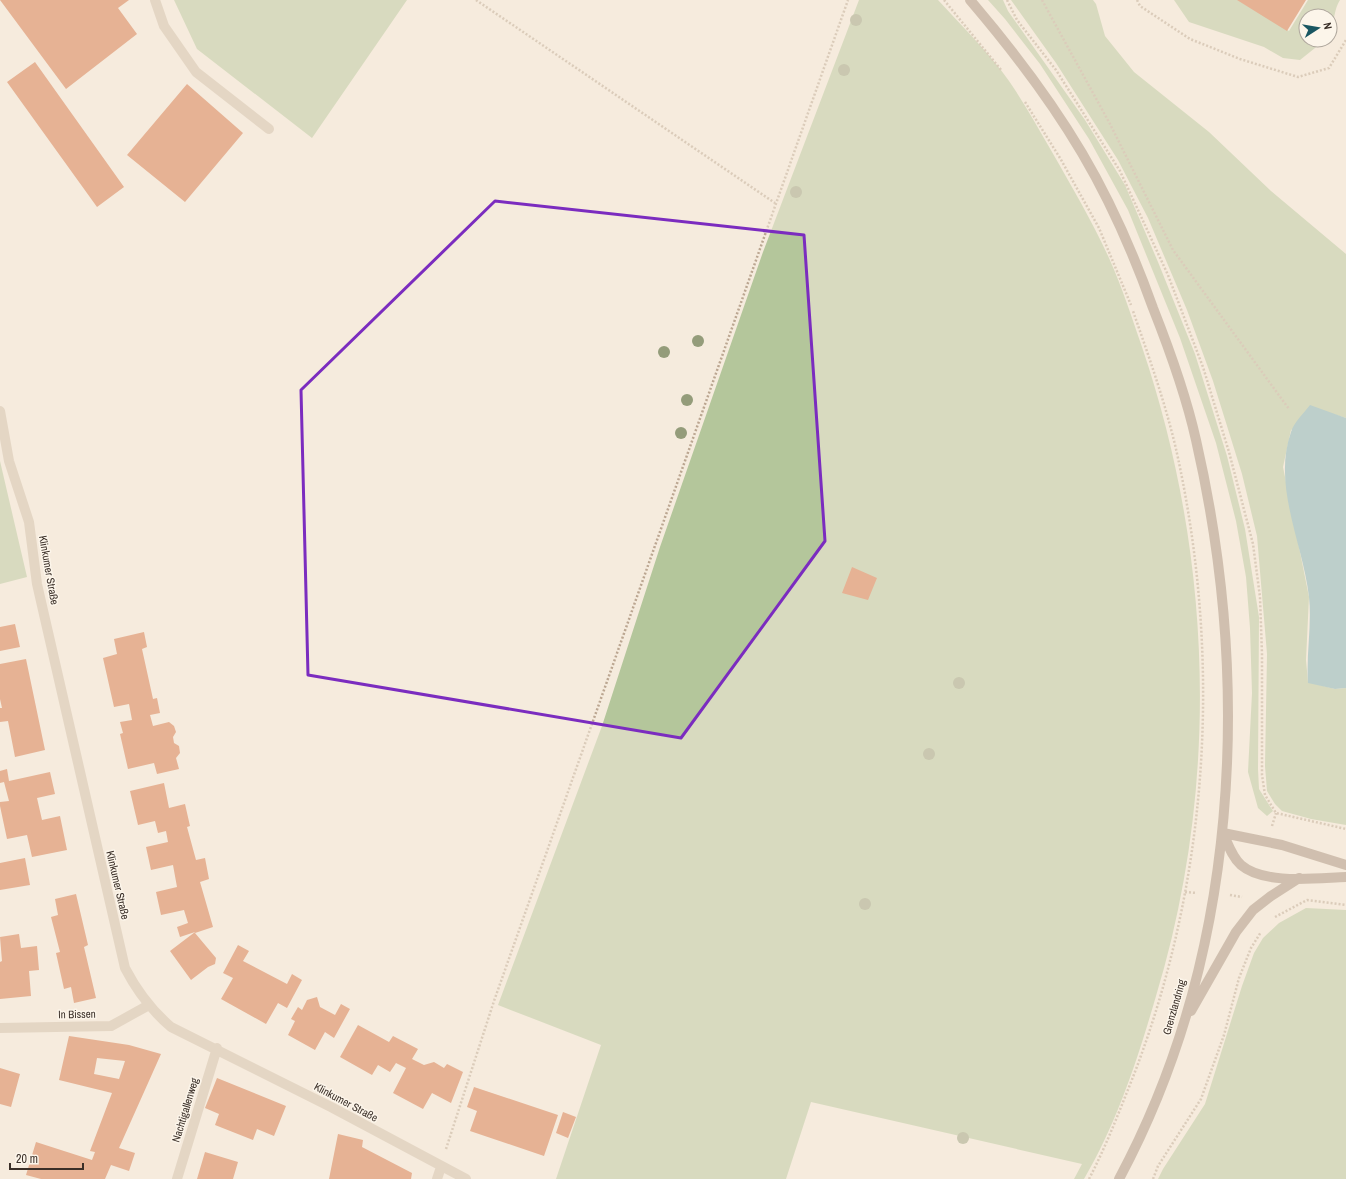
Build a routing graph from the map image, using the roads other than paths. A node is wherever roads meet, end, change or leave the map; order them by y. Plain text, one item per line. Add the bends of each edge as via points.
1 (154, 0) edge
2 (970, 0) edge
3 (269, 129) dead end
4 (0, 411) edge
5 (1223, 833) junction
6 (1346, 865) edge
7 (1346, 877) edge
8 (1300, 878) junction
9 (149, 1005) junction
10 (1184, 1023) junction
11 (0, 1028) edge
12 (217, 1048) junction
13 (441, 1166) junction
14 (177, 1179) edge
15 (437, 1179) edge
16 (466, 1179) edge
17 (1119, 1179) edge

1 - 3 street via 164,26 196,72
2 - 5 main road, Grenzlandring via 1050,102 1082,153 1111,207 1142,276 1173,361 1196,438 1213,527 1222,599 1228,742
4 - 9 street, Klinkumer Straße via 9,461 29,522 38,584 125,968 135,988
5 - 6 main road via 1282,845
5 - 8 main road via 1234,858 1254,874
5 - 10 main road, Grenzlandring via 1208,932
7 - 8 main road
8 - 10 main road via 1253,910 1236,932
9 - 11 street, In Bissen via 111,1026
9 - 12 street, Klinkumer Straße via 171,1027
10 - 17 main road, Grenzlandring via 1148,1119
12 - 13 street, Klinkumer Straße
12 - 14 street, Nachtigallenweg
13 - 15 street
13 - 16 street, Klinkumer Straße

